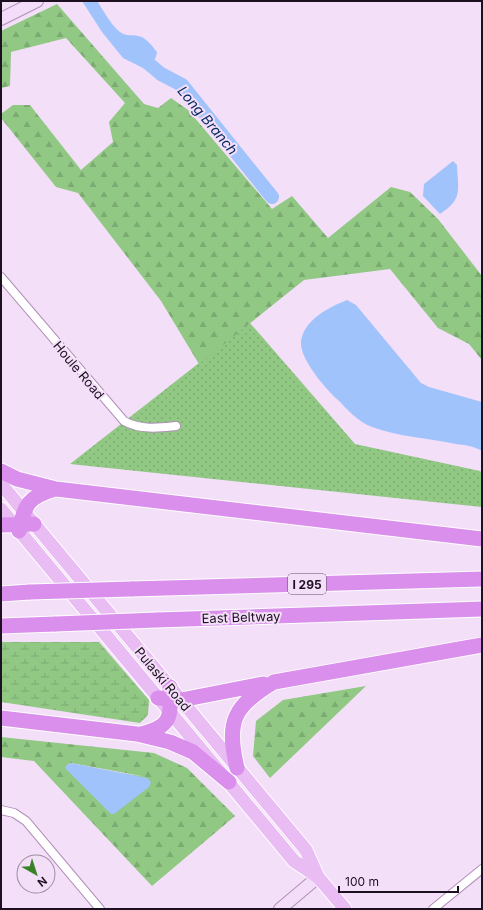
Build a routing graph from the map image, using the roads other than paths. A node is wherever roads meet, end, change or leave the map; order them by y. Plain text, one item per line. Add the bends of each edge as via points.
1 (37, 1) edge
2 (1, 19) edge
3 (1, 277) edge
4 (176, 426) dead end
5 (1, 471) edge
6 (1, 484) edge
7 (56, 489) junction
8 (1, 509) edge
9 (19, 523) edge
10 (482, 539) edge
11 (482, 579) edge
12 (1, 594) edge
13 (482, 609) edge
14 (1, 626) edge
15 (482, 645) edge
16 (274, 682) junction
17 (170, 699) junction
18 (1, 718) edge
19 (137, 734) junction
20 (237, 768) junction
21 (230, 782) junction
22 (1, 810) edge
23 (482, 869) edge
24 (318, 877) junction
25 (100, 909) edge
26 (280, 909) edge
27 (345, 909) edge
28 (433, 909) edge

1 - 2 street
3 - 4 street, Houle Road via 124,421 146,428
5 - 7 highway via 17,479
6 - 9 main road, Pulaski Road
7 - 9 highway via 39,494 32,500
7 - 10 highway
8 - 9 main road, Pulaski Road
9 - 17 main road, Pulaski Road
11 - 12 highway, I 295, bridge
13 - 14 highway, East Beltway / I 295, bridge
15 - 16 highway
16 - 17 highway
16 - 20 highway via 248,698 235,718 231,737
17 - 19 highway via 166,723 156,731
17 - 20 main road, Pulaski Road
17 - 21 main road, Pulaski Road
18 - 19 highway
19 - 21 highway via 170,742 193,752
20 - 24 main road, Pulaski Road via 306,850
21 - 24 main road, Pulaski Road via 294,861
22 - 25 street via 14,813 26,821
23 - 28 street
24 - 26 street
24 - 27 main road, Pulaski Road

